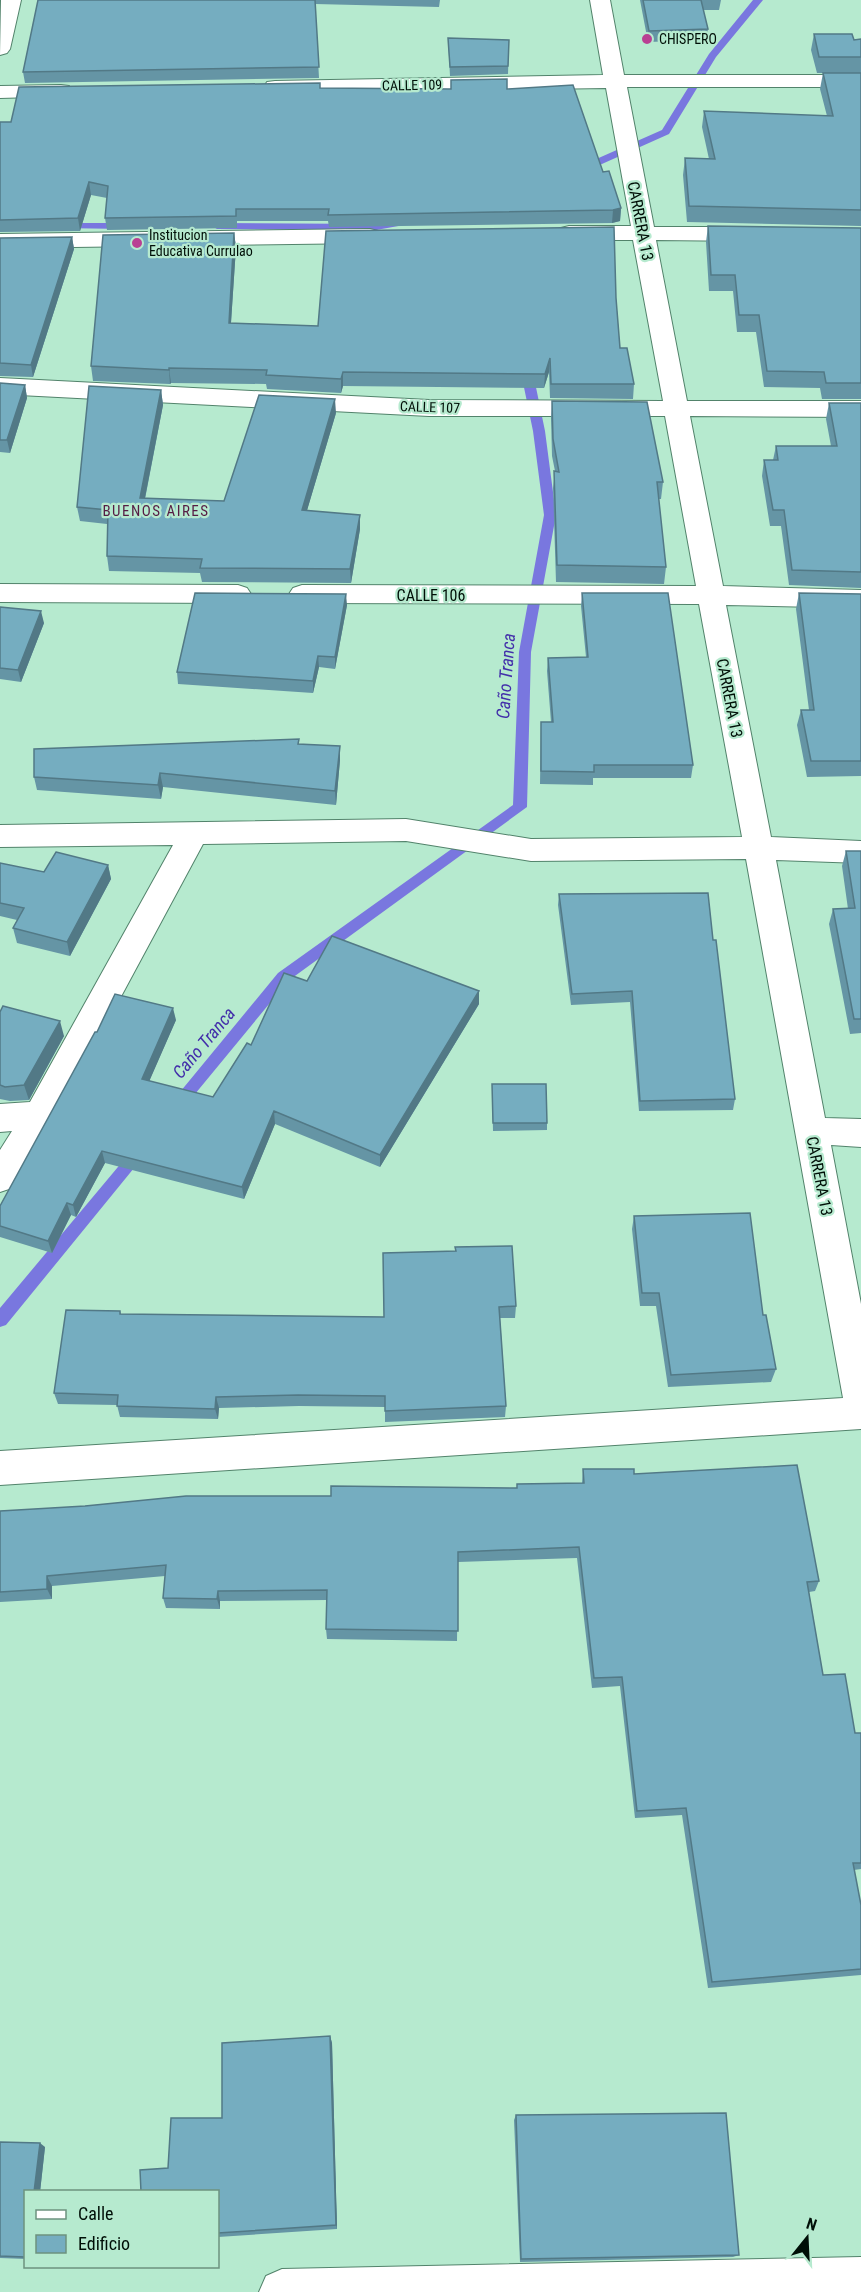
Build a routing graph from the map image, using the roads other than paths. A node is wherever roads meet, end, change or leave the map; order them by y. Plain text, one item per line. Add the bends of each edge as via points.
1 (11, 0) edge
2 (600, 0) edge
3 (0, 49) edge
4 (615, 81) junction
5 (861, 81) edge
6 (260, 87) edge
7 (83, 90) edge
8 (0, 92) edge
9 (643, 232) junction
10 (553, 233) edge
11 (769, 234) edge
12 (393, 235) edge
13 (0, 241) edge
14 (0, 386) edge
15 (676, 408) junction
16 (861, 409) edge
17 (0, 593) edge
18 (711, 595) junction
19 (861, 599) edge
20 (194, 833) junction
21 (0, 836) edge
22 (758, 848) junction
23 (861, 852) edge
24 (40, 1115) junction
25 (0, 1118) edge
26 (812, 1131) junction
27 (861, 1133) edge
28 (0, 1178) edge
29 (861, 1397) edge
30 (861, 1413) edge
31 (0, 1468) edge
32 (861, 2280) edge
33 (282, 2292) edge

1 - 3 street
2 - 4 street, CARRERA 13
4 - 5 street, CALLE 109
4 - 6 street, CALLE 109
4 - 9 street, CARRERA 13
7 - 8 street
9 - 10 street
9 - 11 street
9 - 15 street, CARRERA 13
12 - 13 street
14 - 15 street, CALLE 107 via 429,408
15 - 16 street, CALLE 107
15 - 18 street, CARRERA 13
17 - 18 street, CALLE 106
18 - 19 street, CALLE 106
18 - 22 street, CARRERA 13
20 - 21 street
20 - 22 street via 406,830 531,850
20 - 24 street
22 - 23 street
22 - 26 street, CARRERA 13
24 - 25 street
24 - 28 street
26 - 27 street
26 - 29 street, CARRERA 13
30 - 31 street
32 - 33 street

